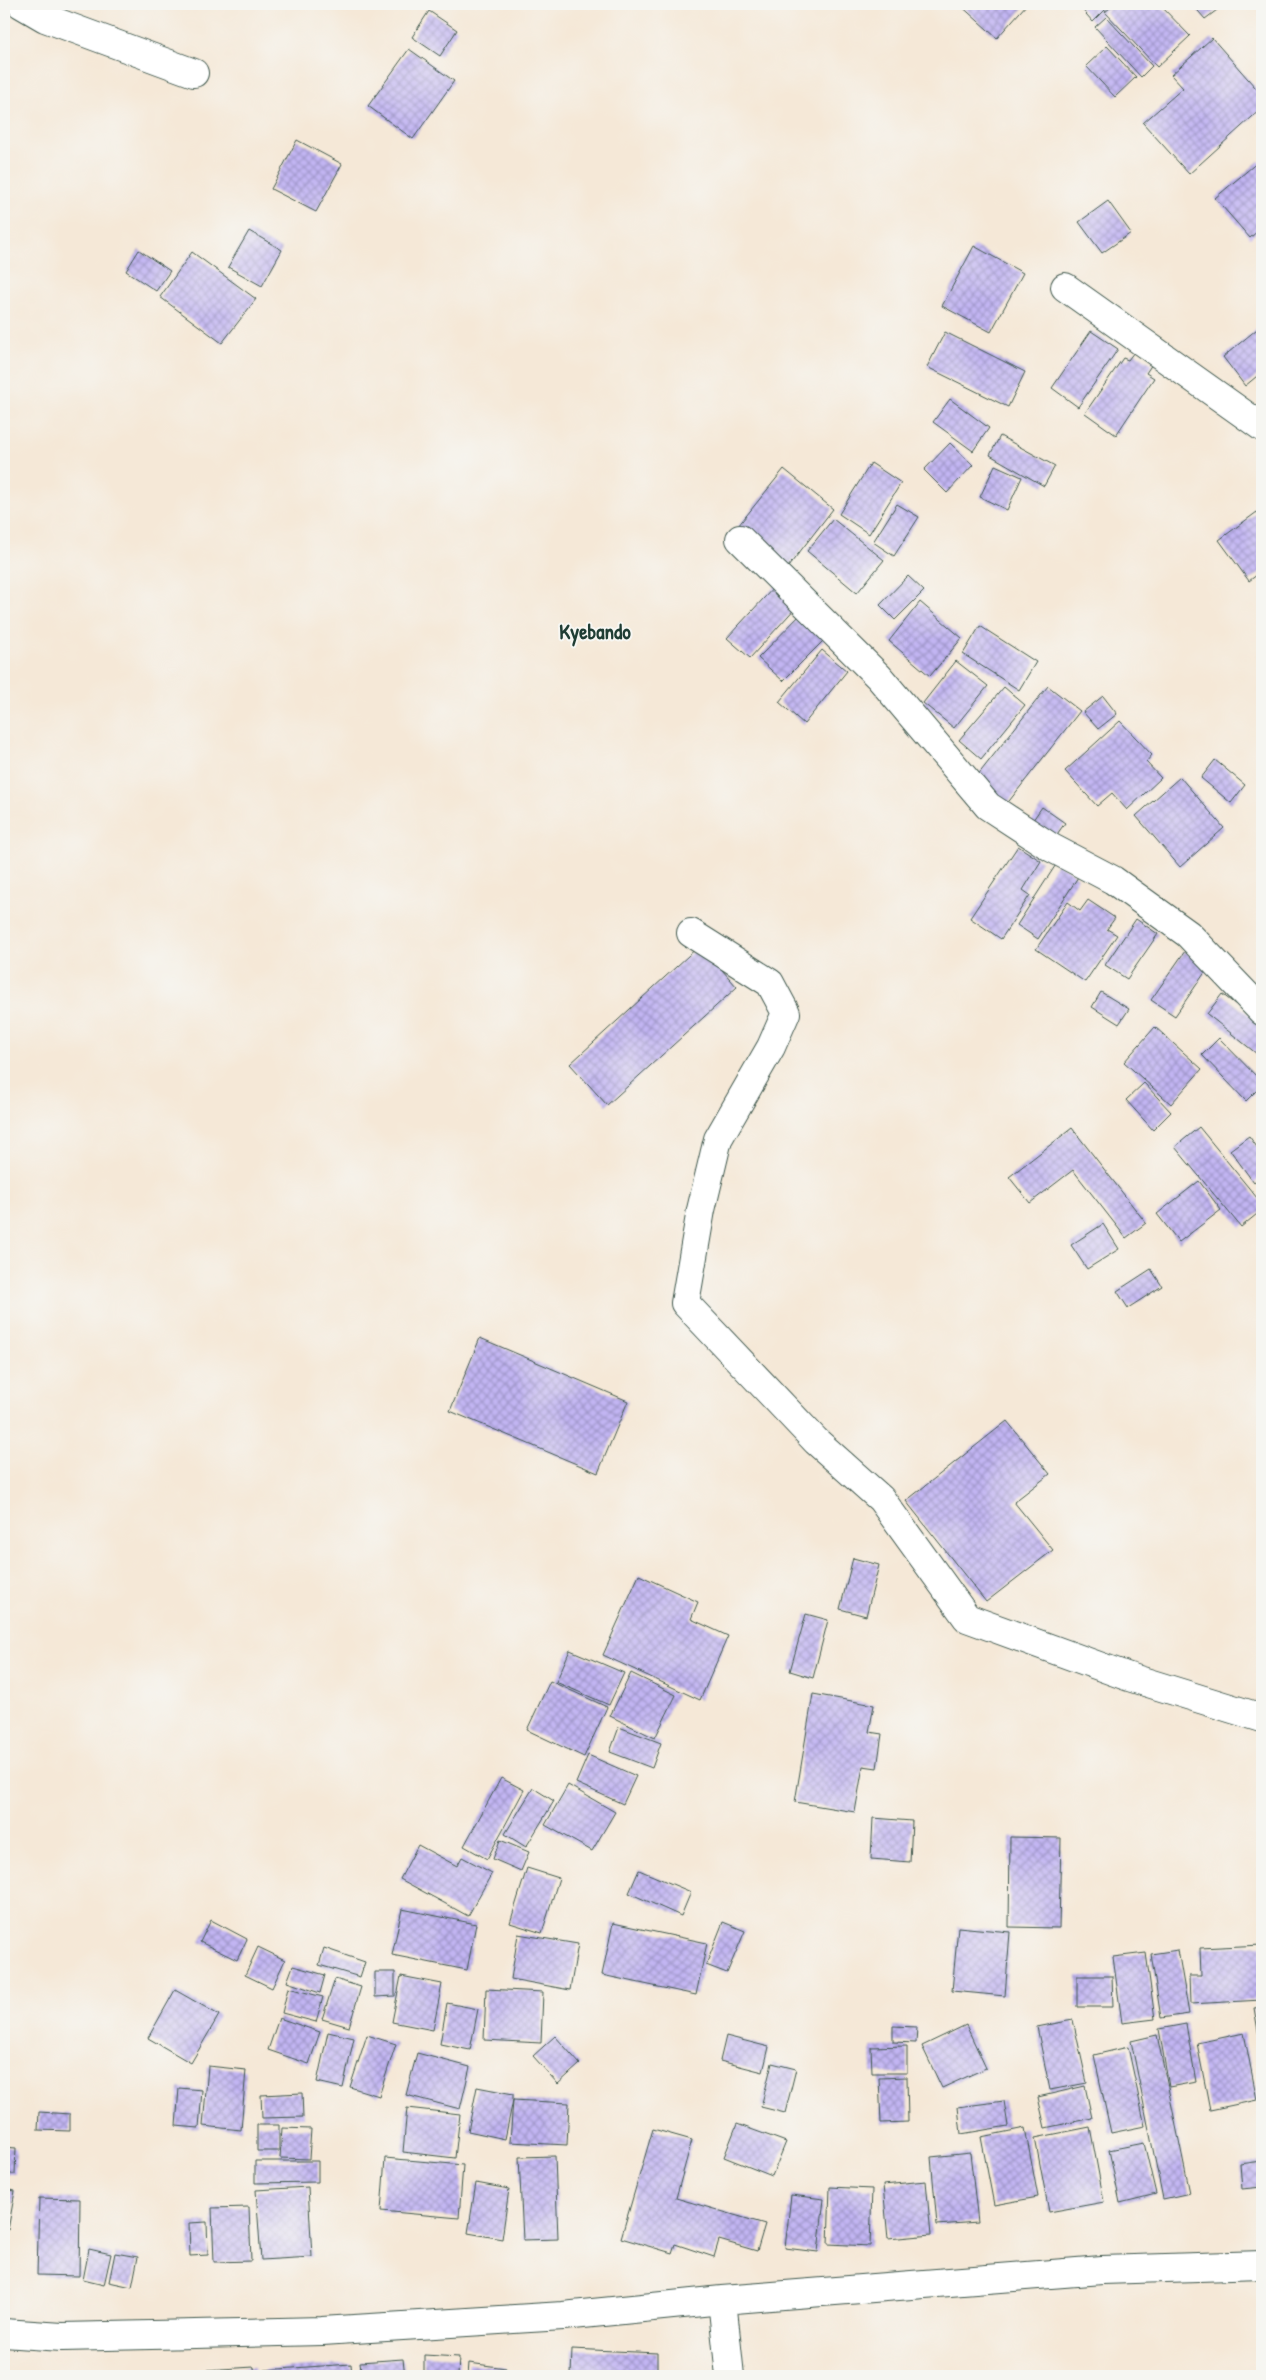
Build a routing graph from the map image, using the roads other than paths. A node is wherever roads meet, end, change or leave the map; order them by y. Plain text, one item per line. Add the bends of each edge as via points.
1 (21, 4) edge
2 (194, 73) dead end
3 (1065, 287) dead end
4 (1262, 427) edge
5 (740, 539) dead end
6 (691, 933) dead end
7 (1262, 1010) edge
8 (1262, 1718) edge
9 (1262, 2265) edge
10 (722, 2300) junction
11 (4, 2332) edge
12 (730, 2376) edge

1 - 2 street via 46,18
3 - 4 street
5 - 7 street via 879,677 988,806 1052,848 1113,880 1188,934
6 - 8 street via 770,983 786,1012 771,1047 718,1139 700,1210 685,1303 816,1441 881,1499 967,1618 1129,1677
9 - 10 street via 1102,2270
10 - 11 street via 563,2316 322,2331 62,2337
10 - 12 street

